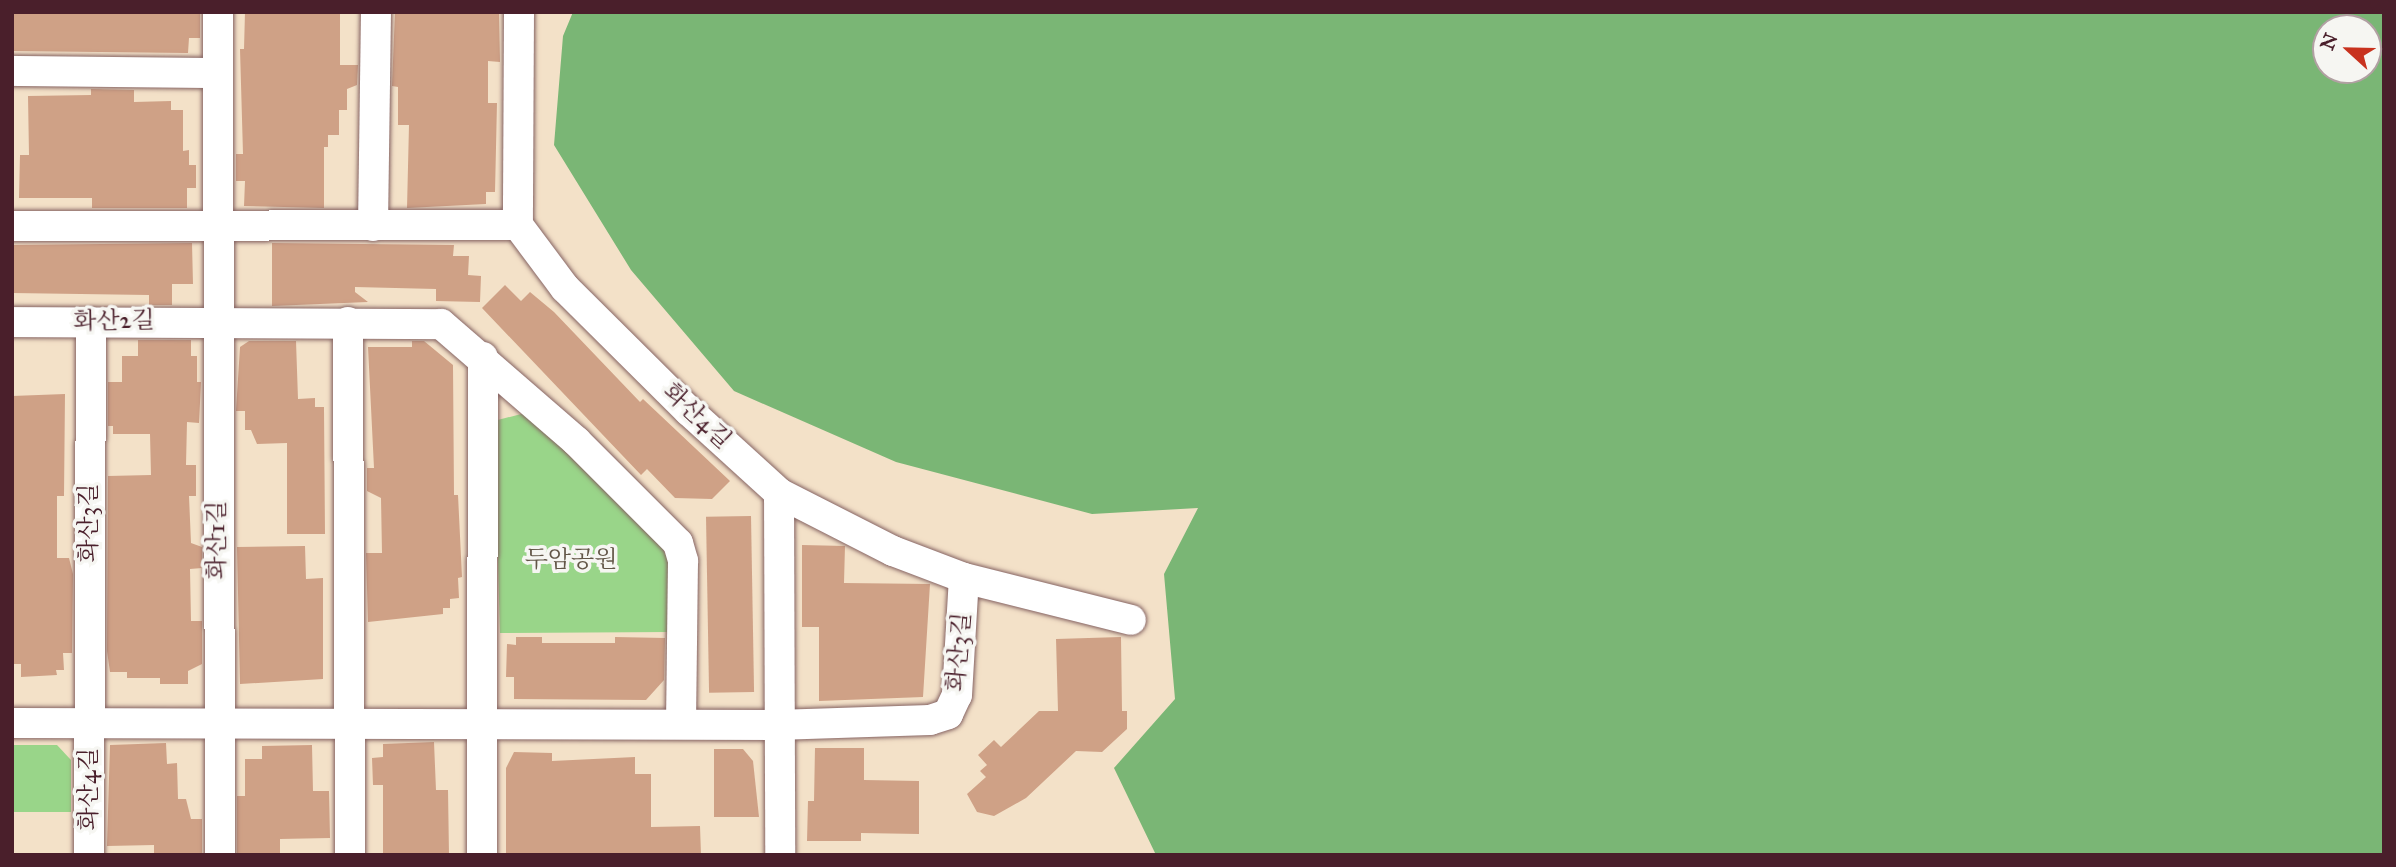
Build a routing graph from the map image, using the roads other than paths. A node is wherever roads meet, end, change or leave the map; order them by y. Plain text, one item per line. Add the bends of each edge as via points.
1 (218, 12) edge
2 (376, 12) edge
3 (519, 12) edge
4 (12, 71) edge
5 (216, 73) junction
6 (518, 225) junction
7 (12, 226) edge
8 (215, 226) junction
9 (373, 226) junction
10 (216, 320) junction
11 (12, 322) edge
12 (91, 322) junction
13 (348, 322) junction
14 (483, 357) junction
15 (779, 492) junction
16 (964, 578) junction
17 (1131, 620) dead end
18 (219, 722) junction
19 (12, 723) edge
20 (349, 723) junction
21 (482, 723) junction
22 (681, 723) junction
23 (88, 724) junction
24 (776, 725) junction
25 (89, 855) edge
26 (220, 855) edge
27 (350, 855) edge
28 (482, 855) edge
29 (780, 855) edge

1 - 5 street, 화산1길
2 - 9 street
3 - 6 street
4 - 5 street
5 - 8 street, 화산1길
6 - 9 street
6 - 15 street, 화산4길 via 565,288
7 - 8 street
8 - 9 street
8 - 10 street, 화산1길
10 - 12 street, 화산2길
10 - 13 street
10 - 18 street, 화산1길
11 - 12 street, 화산2길
12 - 23 street, 화산3길
13 - 14 street via 442,324
13 - 20 street
14 - 21 street
14 - 22 street via 678,543 683,561
15 - 16 street, 화산4길 via 894,551
15 - 24 street
16 - 17 street, 화산3길
16 - 24 street, 화산3길 via 957,695 948,713 930,720
18 - 20 street, 화산3길
18 - 23 street, 화산3길
18 - 26 street, 화산1길
19 - 23 street, 화산3길
20 - 21 street, 화산3길
20 - 27 street
21 - 22 street, 화산3길
21 - 28 street
22 - 24 street, 화산3길
23 - 25 street, 화산4길
24 - 29 street

